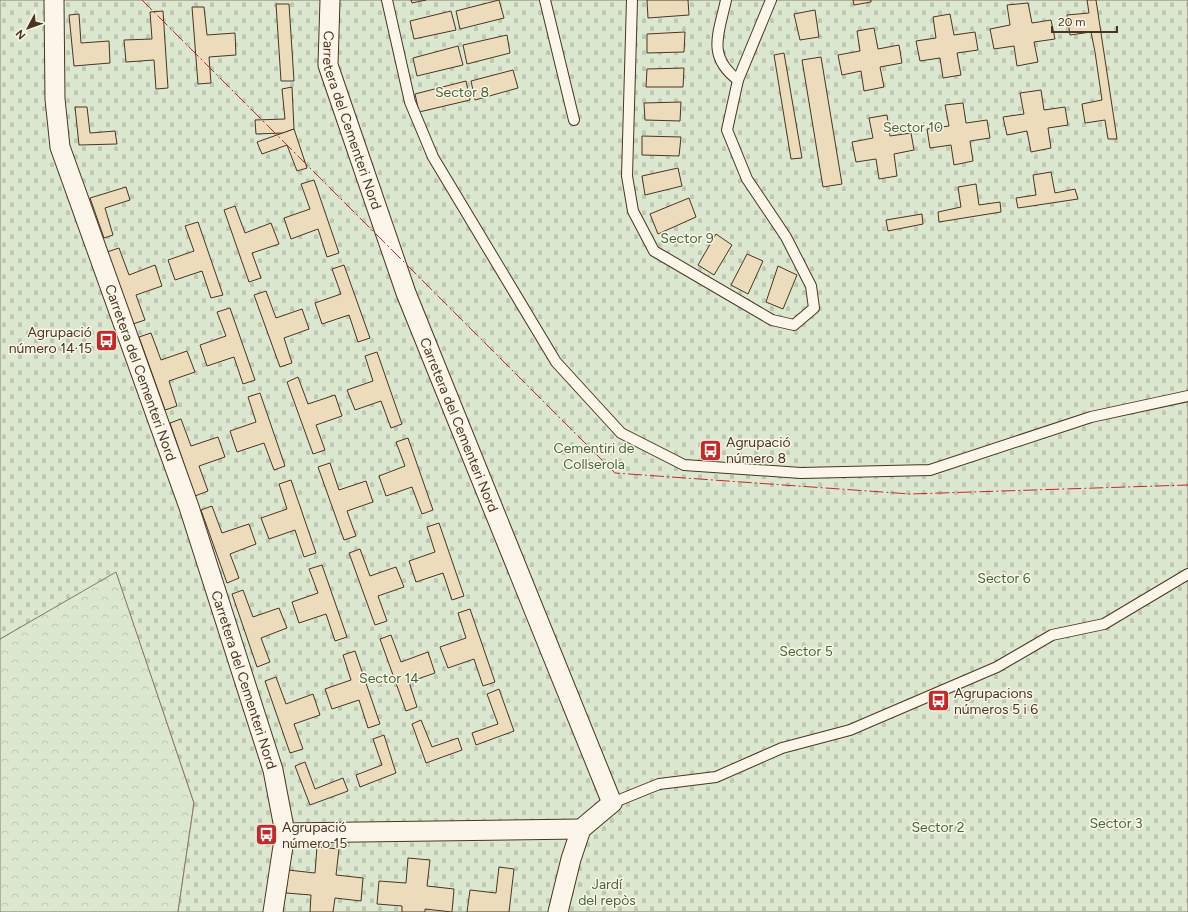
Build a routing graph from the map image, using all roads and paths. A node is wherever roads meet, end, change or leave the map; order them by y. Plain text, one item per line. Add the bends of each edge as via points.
1 (54, 0) edge
2 (330, 0) edge
3 (387, 0) edge
4 (545, 0) edge
5 (632, 0) edge
6 (726, 0) edge
7 (771, 0) edge
8 (738, 80) junction
9 (574, 120) dead end
10 (1188, 396) edge
11 (1188, 574) edge
12 (612, 803) junction
13 (581, 829) junction
14 (285, 833) junction
15 (273, 912) edge
16 (558, 912) edge

1 - 14 street, Carretera del Cementeri Nord via 55,99 60,147 189,507 273,770
2 - 12 street, Carretera del Cementeri Nord via 328,65 406,293
3 - 10 lane via 410,102 433,157 556,362 621,433 684,465 801,473 930,470 1091,417
4 - 9 lane
5 - 8 lane via 627,176 633,211 654,251 772,320 794,325 814,308 811,286 786,237 747,179 726,130
6 - 8 lane via 716,48 727,72
7 - 8 lane
11 - 12 lane via 1104,624 1052,634 997,666 850,730 782,748 716,777 659,784
12 - 13 street
13 - 14 street
13 - 16 street via 570,859
14 - 15 street, Carretera del Cementeri Nord

